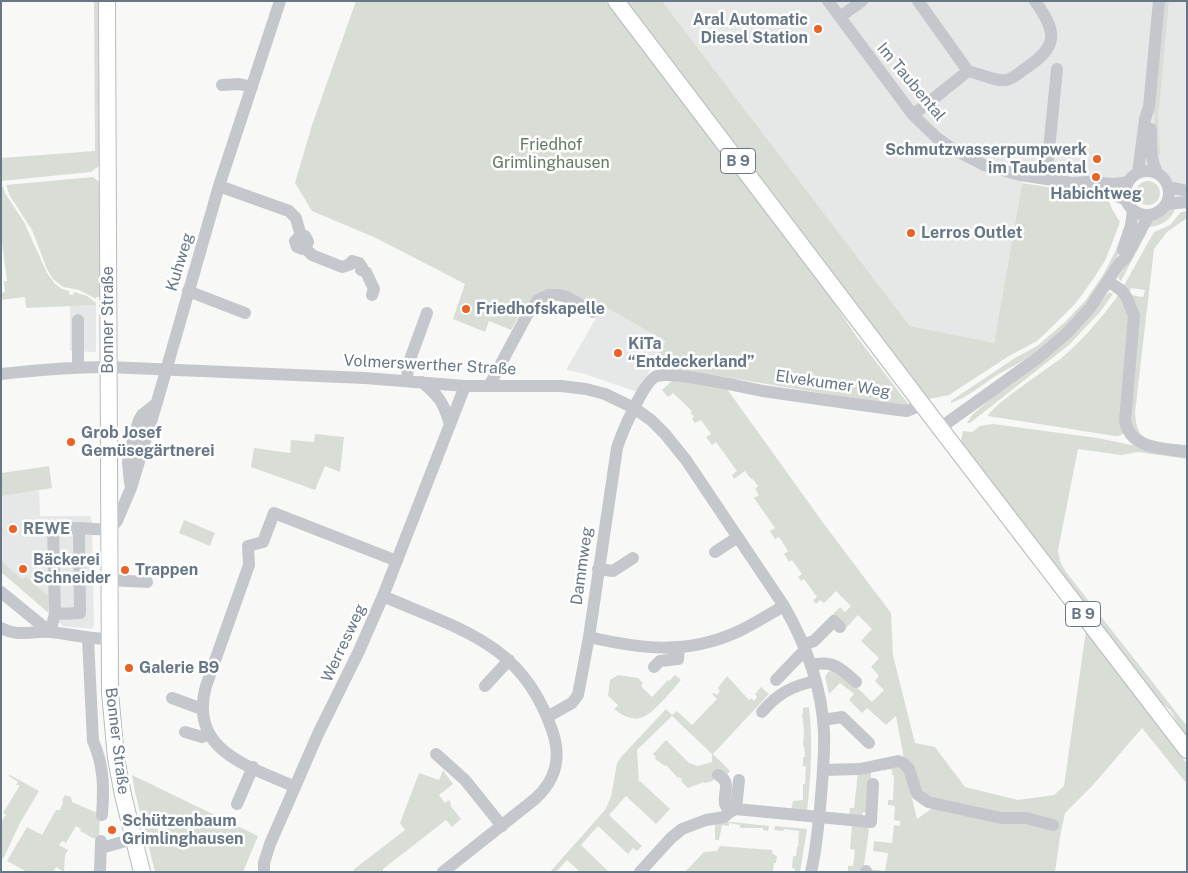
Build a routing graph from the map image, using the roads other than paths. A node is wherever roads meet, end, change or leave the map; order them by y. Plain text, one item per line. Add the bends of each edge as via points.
1 (107, 1) edge
2 (280, 1) edge
3 (616, 1) edge
4 (828, 1) edge
5 (862, 1) edge
6 (918, 1) edge
7 (1035, 1) edge
8 (1159, 1) edge
9 (840, 17) junction
10 (1057, 69) dead end
11 (968, 71) junction
12 (222, 85) dead end
13 (252, 87) junction
14 (1149, 106) junction
15 (913, 114) junction
16 (1158, 174) junction
17 (1134, 177) junction
18 (1046, 180) junction
19 (1073, 184) junction
20 (219, 186) junction
21 (1169, 187) junction
22 (1187, 192) edge
23 (1187, 202) edge
24 (1167, 204) junction
25 (1129, 205) junction
26 (1149, 215) junction
27 (1119, 264) junction
28 (1109, 282) junction
29 (188, 291) junction
30 (372, 295) dead end
31 (593, 312) dead end
32 (245, 313) dead end
33 (426, 313) dead end
34 (78, 320) dead end
35 (78, 367) junction
36 (113, 368) junction
37 (165, 370) junction
38 (1, 374) edge
39 (407, 381) junction
40 (422, 382) junction
41 (465, 386) junction
42 (489, 386) junction
43 (922, 405) junction
44 (634, 408) junction
45 (450, 425) junction
46 (940, 428) junction
47 (1187, 452) edge
48 (78, 528) junction
49 (109, 530) junction
50 (738, 537) junction
51 (716, 552) dead end
52 (633, 558) dead end
53 (397, 561) junction
54 (598, 569) junction
55 (109, 580) junction
56 (147, 582) dead end
57 (1, 592) edge
58 (383, 596) junction
59 (784, 606) junction
60 (55, 614) junction
61 (840, 627) dead end
62 (1, 628) edge
63 (50, 632) junction
64 (589, 637) junction
65 (88, 639) junction
66 (109, 639) junction
67 (679, 647) junction
68 (804, 647) junction
69 (509, 660) junction
70 (810, 665) junction
71 (654, 667) dead end
72 (776, 680) dead end
73 (815, 680) junction
74 (856, 682) dead end
75 (485, 686) dead end
76 (172, 698) dead end
77 (202, 709) junction
78 (762, 712) dead end
79 (547, 716) junction
80 (823, 720) junction
81 (185, 732) dead end
82 (209, 734) junction
83 (869, 743) dead end
84 (1187, 750) edge
85 (436, 754) dead end
86 (253, 767) junction
87 (823, 770) junction
88 (718, 775) dead end
89 (739, 780) dead end
90 (873, 784) dead end
91 (295, 786) junction
92 (237, 804) dead end
93 (733, 810) junction
94 (102, 815) dead end
95 (819, 817) junction
96 (1053, 825) dead end
97 (502, 826) junction
98 (133, 840) junction
99 (100, 872) edge
100 (142, 872) edge
101 (264, 872) edge
102 (443, 872) edge
103 (640, 872) edge
104 (811, 872) edge

1 - 36 main road, Bonner Straße
2 - 13 street, Kuhweg
3 - 43 main road, B 9
4 - 9 street, Im Taubental
5 - 9 street
6 - 11 street
7 - 11 street via 1047,18 1050,47 1035,62 1004,81
8 - 14 street
9 - 15 street, Im Taubental
10 - 18 street
11 - 15 street
12 - 13 street
13 - 20 street, Kuhweg
14 - 16 street via 1152,157
14 - 17 street
15 - 18 street, Im Taubental via 937,138 965,157 1001,171
16 - 17 street via 1151,171
16 - 21 street
17 - 19 street, Im Taubental via 1118,183
17 - 25 street via 1125,193
18 - 19 street, Im Taubental
19 - 25 street, Im Taubental via 1112,194
20 - 29 street, Kuhweg
20 - 30 street via 289,212 296,218 303,242 312,255 342,267 352,261 359,263 374,289
21 - 22 street
21 - 24 street
23 - 24 street
24 - 26 street via 1161,211
25 - 26 street via 1141,215
25 - 27 street via 1132,225
26 - 27 street
27 - 28 street
28 - 46 street via 1083,316 1052,347
28 - 47 street via 1127,298 1134,316 1126,428 1138,443
29 - 32 street
29 - 37 street, Kuhweg
31 - 42 street via 559,295 548,295 538,300
33 - 39 street via 408,365
34 - 35 street
35 - 36 street, Volmerswerther Straße
35 - 38 street, Volmerswerther Straße
36 - 37 street, Volmerswerther Straße
36 - 49 main road, Bonner Straße
37 - 39 street, Volmerswerther Straße
37 - 49 street, Kuhweg via 131,488 117,521
39 - 40 street, Volmerswerther Straße
40 - 41 street, Volmerswerther Straße
40 - 45 street via 440,398
41 - 42 street, Volmerswerther Straße
41 - 45 street, Werresweg
42 - 44 street, Volmerswerther Straße via 546,385 586,389 614,397
43 - 44 street, Elvekumer Weg via 907,411 660,375 653,378
43 - 46 main road, B 9
44 - 50 street, Volmerswerther Straße via 665,434 686,460
44 - 54 street, Dammweg via 617,448
45 - 53 street, Werresweg
46 - 84 main road, B 9
48 - 49 street
48 - 60 street via 80,613
48 - 60 street via 53,529
49 - 55 main road, Bonner Straße
50 - 51 street
50 - 59 street, Volmerswerther Straße
52 - 54 street via 613,571
53 - 58 street, Werresweg
53 - 77 street via 274,513 263,542 248,546 249,565 206,686
54 - 64 street, Dammweg
55 - 56 street
55 - 66 main road, Bonner Straße
57 - 63 street
58 - 69 street via 476,636
58 - 91 street, Werresweg
59 - 67 street via 727,636
59 - 68 street, Volmerswerther Straße
60 - 63 street
61 - 68 street via 834,621
62 - 63 street via 22,635
63 - 65 street
64 - 67 street via 638,647
64 - 79 street, Dammweg via 576,698
65 - 66 street
65 - 94 street, Bonner Straße via 93,741 103,776
66 - 98 main road, Bonner Straße via 115,750
67 - 71 street via 678,658 660,661
68 - 70 street, Volmerswerther Straße
68 - 72 street
69 - 75 street
69 - 79 street via 528,682
70 - 73 street, Volmerswerther Straße
70 - 74 street via 839,666
73 - 78 street via 788,689
73 - 80 street, Volmerswerther Straße
76 - 77 street
77 - 82 street
79 - 97 street via 557,752 552,777 542,793
80 - 83 street via 842,717
80 - 87 street, Volmerswerther Straße
81 - 82 street via 202,737
82 - 86 street via 226,754
85 - 97 street via 465,780
86 - 91 street
86 - 92 street
87 - 95 street, Volmerswerther Straße
87 - 96 street via 860,769 898,761 909,769 917,794 928,802 1001,818 1026,818
88 - 93 street via 727,786 725,804
89 - 93 street
90 - 95 street via 871,822
91 - 101 street, Werresweg via 270,844
93 - 95 street
93 - 103 street via 724,817 682,829
95 - 104 street, Volmerswerther Straße
97 - 102 street
98 - 99 street via 101,844
98 - 100 main road, Bonner Straße

